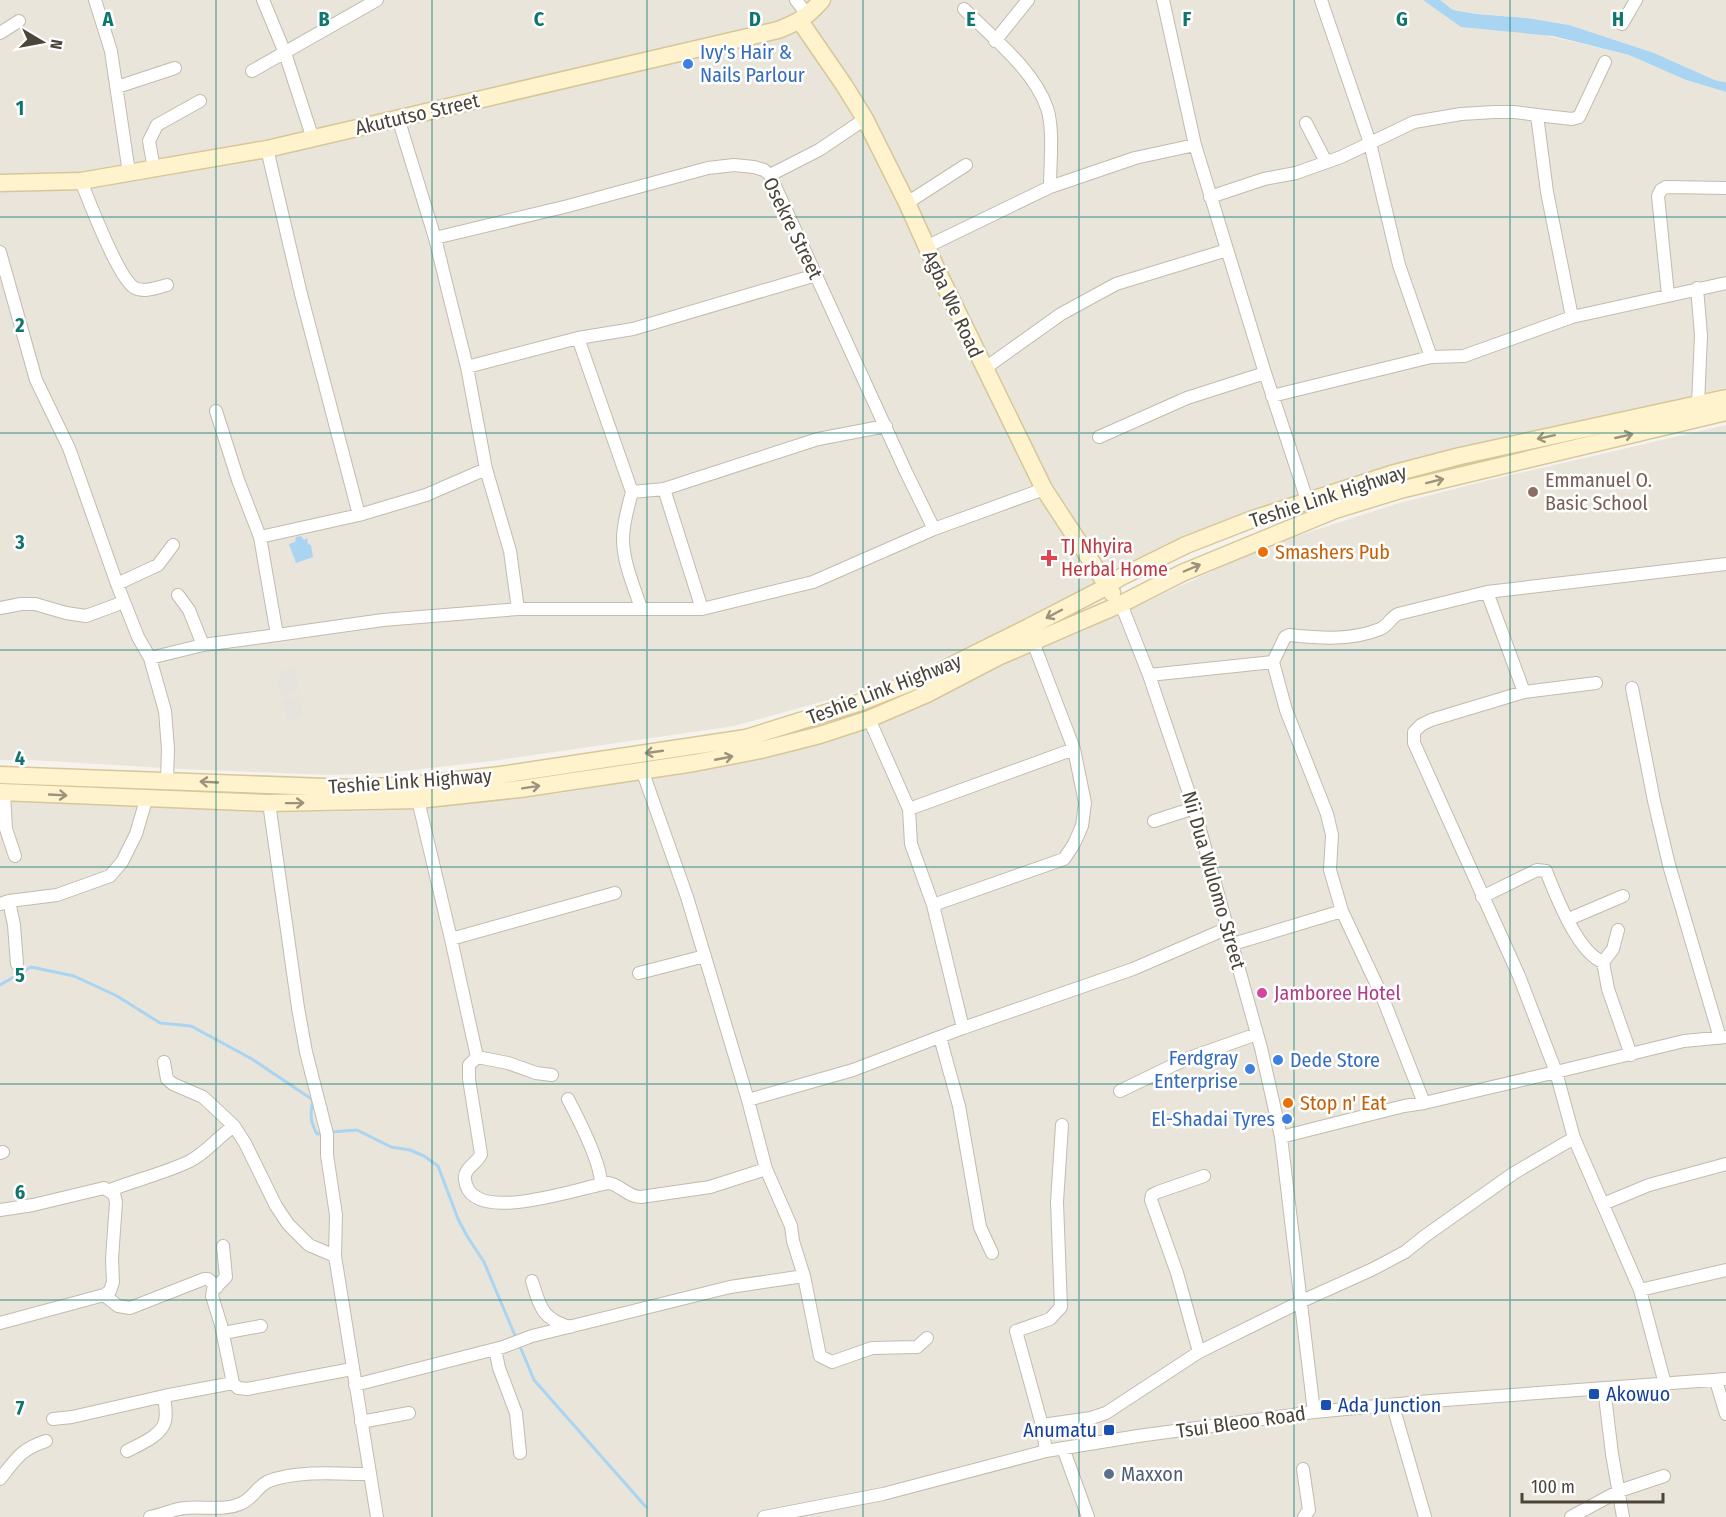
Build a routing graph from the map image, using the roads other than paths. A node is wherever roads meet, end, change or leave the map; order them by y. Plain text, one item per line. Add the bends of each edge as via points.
1 (95, 0) edge
2 (263, 0) edge
3 (377, 0) edge
4 (796, 0) edge
5 (822, 0) edge
6 (1028, 0) edge
7 (1163, 0) edge
8 (1321, 0) edge
9 (1636, 0) edge
10 (964, 9) dead end
11 (803, 19) junction
12 (19, 21) dead end
13 (1622, 24) dead end
14 (0, 33) edge
15 (995, 41) junction
16 (285, 53) junction
17 (1605, 62) dead end
18 (174, 68) dead end
19 (252, 71) dead end
20 (117, 87) junction
21 (200, 101) dead end
22 (1537, 115) junction
23 (398, 118) junction
24 (865, 119) junction
25 (1306, 123) dead end
26 (313, 139) junction
27 (1370, 143) junction
28 (1195, 145) junction
29 (267, 149) junction
30 (1326, 162) junction
31 (966, 165) dead end
32 (154, 169) junction
33 (129, 173) junction
34 (770, 175) junction
35 (81, 181) junction
36 (0, 183) edge
37 (1050, 187) junction
38 (1726, 188) edge
39 (1210, 196) junction
40 (907, 202) junction
41 (435, 238) junction
42 (926, 247) junction
43 (1227, 250) junction
44 (0, 252) edge
45 (816, 275) junction
46 (1726, 283) edge
47 (167, 285) dead end
48 (1697, 288) junction
49 (1668, 295) junction
50 (1572, 317) junction
51 (578, 338) junction
52 (1431, 357) junction
53 (467, 367) junction
54 (984, 369) junction
55 (1265, 373) junction
56 (1272, 396) junction
57 (1726, 398) edge
58 (1698, 405) junction
59 (216, 411) dead end
60 (1726, 412) edge
61 (886, 426) junction
62 (1099, 437) dead end
63 (486, 469) junction
64 (664, 489) junction
65 (1044, 489) junction
66 (632, 492) junction
67 (1307, 500) junction
68 (359, 515) junction
69 (934, 529) junction
70 (260, 537) junction
71 (173, 545) dead end
72 (1726, 564) edge
73 (117, 584) junction
74 (1106, 587) junction
75 (1487, 592) junction
76 (178, 595) dead end
77 (124, 602) junction
78 (1121, 604) junction
79 (0, 608) edge
80 (518, 609) junction
81 (640, 609) junction
82 (702, 609) junction
83 (277, 635) junction
84 (1033, 642) junction
85 (203, 645) junction
86 (150, 658) junction
87 (1273, 662) junction
88 (1149, 675) junction
89 (1596, 683) dead end
90 (1632, 688) dead end
91 (1524, 692) junction
92 (868, 719) junction
93 (1074, 749) junction
94 (642, 770) junction
95 (0, 775) edge
96 (167, 780) junction
97 (2, 793) edge
98 (146, 800) junction
99 (418, 800) junction
100 (269, 803) junction
101 (909, 808) junction
102 (1194, 808) junction
103 (1154, 821) dead end
104 (15, 856) dead end
105 (615, 893) dead end
106 (1623, 896) dead end
107 (1482, 897) junction
108 (4, 902) edge
109 (933, 905) junction
110 (1342, 911) junction
111 (1569, 919) junction
112 (1228, 928) junction
113 (1618, 930) dead end
114 (452, 939) junction
115 (1233, 944) junction
116 (705, 956) junction
117 (1603, 962) junction
118 (17, 964) dead end
119 (639, 973) dead end
120 (963, 1028) junction
121 (1257, 1034) junction
122 (940, 1037) junction
123 (1723, 1037) edge
124 (1631, 1055) junction
125 (477, 1057) junction
126 (164, 1062) dead end
127 (1556, 1072) junction
128 (552, 1075) dead end
129 (1120, 1092) dead end
130 (568, 1099) dead end
131 (748, 1100) junction
132 (1424, 1103) junction
133 (1062, 1125) dead end
134 (234, 1126) junction
135 (1281, 1137) junction
136 (1574, 1138) junction
137 (1726, 1164) edge
138 (766, 1169) junction
139 (1204, 1176) dead end
140 (601, 1184) junction
141 (110, 1190) junction
142 (1603, 1204) junction
143 (0, 1210) edge
144 (223, 1246) dead end
145 (992, 1253) dead end
146 (335, 1256) junction
147 (1726, 1270) edge
148 (804, 1276) junction
149 (532, 1281) dead end
150 (217, 1287) junction
151 (1640, 1290) junction
152 (105, 1295) junction
153 (1302, 1301) junction
154 (0, 1323) edge
155 (261, 1326) dead end
156 (570, 1327) junction
157 (223, 1333) junction
158 (927, 1338) dead end
159 (499, 1348) junction
160 (1199, 1352) junction
161 (352, 1369) junction
162 (1721, 1380) edge
163 (233, 1383) junction
164 (1665, 1384) junction
165 (355, 1385) junction
166 (1604, 1388) junction
167 (164, 1396) junction
168 (1393, 1406) junction
169 (1314, 1412) junction
170 (409, 1413) dead end
171 (1726, 1414) edge
172 (53, 1419) dead end
173 (361, 1422) junction
174 (1042, 1425) junction
175 (46, 1441) dead end
176 (1063, 1448) junction
177 (127, 1451) dead end
178 (1046, 1451) junction
179 (520, 1453) dead end
180 (1303, 1468) dead end
181 (370, 1474) junction
182 (1664, 1476) dead end
183 (0, 1479) edge
184 (1620, 1491) junction
185 (150, 1517) edge
186 (377, 1517) edge
187 (764, 1517) edge
188 (1088, 1517) edge
189 (1304, 1517) edge
190 (1425, 1517) edge
191 (1571, 1517) edge
192 (1623, 1517) edge

1 - 20 street via 111,51
2 - 16 street
3 - 16 street
4 - 11 street
5 - 11 main road, Akututso Street
6 - 15 street
7 - 28 street
8 - 27 street
9 - 13 street
10 - 15 street
11 - 23 main road, Akututso Street via 778,30
11 - 24 main road, Agba We Road
12 - 14 street
15 - 37 street via 1032,78 1047,108
16 - 19 street
16 - 26 street
17 - 22 street via 1579,117
18 - 20 street
20 - 33 street
21 - 32 street via 157,125 149,141
22 - 27 street via 1494,112 1437,118 1414,122
22 - 50 street via 1546,192
23 - 26 main road, Akututso Street
23 - 41 street
24 - 34 street via 819,150
24 - 40 main road, Agba We Road
25 - 30 street
26 - 29 main road, Akututso Street
27 - 30 street
27 - 52 street via 1399,265
28 - 37 street via 1135,158
28 - 39 street
29 - 32 main road, Akututso Street
29 - 68 street
30 - 39 street
31 - 40 street
32 - 33 main road, Akututso Street
33 - 35 main road, Akututso Street
34 - 41 street, Osekre Street via 754,167 708,168
34 - 45 street, Osekre Street
35 - 36 main road, Akututso Street
35 - 47 street via 127,280 135,288 145,290
37 - 42 street
38 - 49 street via 1661,190 1658,196
39 - 43 street
40 - 42 main road, Agba We Road
41 - 53 street
42 - 54 main road, Agba We Road
43 - 54 street via 1116,284 1061,314
43 - 55 street
44 - 73 street via 36,380 69,448
45 - 51 street via 633,330
45 - 61 street, Osekre Street
46 - 48 street
48 - 49 street
48 - 58 street via 1701,335
49 - 50 street
50 - 52 street via 1464,356
51 - 53 street
51 - 66 street
52 - 56 street
53 - 63 street
54 - 65 main road, Agba We Road
55 - 56 street
55 - 62 street via 1187,398
56 - 67 street
57 - 58 main road, Teshie Link Highway
58 -> 67 main road, Teshie Link Highway via 1460,456
59 - 70 street
78 -> 60 main road, Teshie Link Highway via 1199,565 1335,510 1400,490
61 - 64 street via 818,439
61 - 69 street, Osekre Street
63 - 68 street via 426,495
63 - 80 street via 510,551
64 - 66 street
64 - 82 street
65 - 69 street
65 - 74 main road, Agba We Road
66 - 81 street via 623,540
67 - 74 main road, Teshie Link Highway via 1186,545
68 - 70 street
69 - 82 street via 813,582
70 - 83 street
71 - 73 street via 158,565
72 - 75 street
73 - 77 street
74 - 78 main road, Agba We Road
74 -> 96 main road, Teshie Link Highway via 940,671 861,702 746,738 414,784 352,788
75 - 87 street via 1398,615 1383,628 1354,636 1322,639 1289,635
75 - 91 street
76 - 85 street via 189,610
77 - 79 street via 86,616 35,604
77 - 86 street
78 - 84 main road, Teshie Link Highway
78 - 88 street, Nii Dua Wulomo Street
80 - 81 street
80 - 83 street via 383,620
81 - 82 street
83 - 85 street
84 - 92 main road, Teshie Link Highway
84 - 93 street
85 - 86 street
86 - 96 street via 165,711
87 - 88 street
87 - 110 street via 1289,718 1327,814 1332,835 1330,870
88 - 102 street, Nii Dua Wulomo Street
89 - 91 street
90 - 123 street via 1669,865
91 - 107 street via 1431,720 1414,732 1414,743
94 -> 92 main road, Teshie Link Highway via 760,750
92 - 101 street
93 - 101 street
93 - 109 street via 1084,803 1082,826 1064,859
99 -> 94 main road, Teshie Link Highway
94 - 116 street
95 - 96 main road, Teshie Link Highway
97 -> 98 main road, Teshie Link Highway
97 - 104 street via 6,829
98 - 100 main road, Teshie Link Highway
98 - 108 street via 136,834 110,876 57,895
100 -> 99 main road, Teshie Link Highway
99 - 114 street
100 - 146 street via 298,1008 327,1134 336,1215
101 - 109 street via 911,844
102 - 103 street
102 - 112 street, Nii Dua Wulomo Street
105 - 114 street
106 - 111 street
107 - 111 street via 1537,870 1546,871
107 - 127 street via 1519,976
108 - 118 street via 14,925
109 - 120 street
110 - 115 street
110 - 132 street via 1382,996
111 - 117 street via 1584,949
112 - 115 street, Nii Dua Wulomo Street
112 - 120 street via 1133,969
113 - 117 street via 1613,949
114 - 125 street
115 - 121 street, Nii Dua Wulomo Street
116 - 119 street
116 - 131 street
117 - 124 street
120 - 122 street
121 - 129 street via 1186,1059
121 - 135 street, Nii Dua Wulomo Street
122 - 131 street via 853,1070
122 - 145 street via 959,1106 980,1227
123 - 124 street via 1684,1041
124 - 127 street
125 - 128 street
125 - 140 street via 470,1065 469,1079 481,1154 464,1179 472,1195 503,1202 529,1202
126 - 134 street via 167,1078 173,1084 203,1097
127 - 132 street
127 - 136 street
130 - 140 street via 584,1129
131 - 138 street
132 - 135 street
133 - 174 street via 1057,1202 1061,1307 1050,1318 1016,1331
134 - 141 street via 189,1162
134 - 146 street via 288,1224 309,1245
135 - 153 street, Nii Dua Wulomo Street
136 - 142 street
136 - 153 street via 1514,1173 1405,1252
137 - 142 street via 1649,1185
138 - 140 street via 710,1187 641,1197 629,1195 618,1185
138 - 148 street via 786,1213
139 - 160 street via 1158,1192 1151,1200
141 - 143 street via 104,1188
141 - 152 street via 116,1202 112,1282
142 - 151 street
144 - 150 street via 226,1277
146 - 161 street
147 - 151 street
148 - 156 street via 730,1287
148 - 158 street via 820,1356 825,1360 832,1362 878,1347 917,1347
149 - 156 street via 539,1306 547,1316
150 - 152 street via 204,1279 130,1308 118,1306
150 - 157 street via 212,1296
151 - 164 street
152 - 154 street
153 - 160 street
153 - 169 street, Nii Dua Wulomo Street
155 - 157 street
156 - 159 street
157 - 163 street
159 - 165 street
159 - 179 street via 499,1368 516,1413
160 - 174 street via 1106,1413
161 - 163 street via 247,1389
161 - 165 street
162 - 164 street, Tsui Bleoo Road
162 - 171 street
163 - 167 street
164 - 166 street, Tsui Bleoo Road
165 - 173 street
166 - 168 street, Tsui Bleoo Road
166 - 184 street
167 - 172 street
167 - 177 street via 164,1425 155,1435
168 - 169 street, Tsui Bleoo Road
168 - 190 street
169 - 176 street, Tsui Bleoo Road
170 - 173 street
173 - 181 street
174 - 178 street
175 - 183 street via 28,1447
176 - 178 street, Tsui Bleoo Road
176 - 188 street
178 - 187 street, Tsui Bleoo Road via 883,1494
180 - 189 street via 1309,1510
181 - 185 street via 300,1475 267,1482 241,1504 169,1510
181 - 186 street
182 - 184 street
184 - 191 street
184 - 192 street

